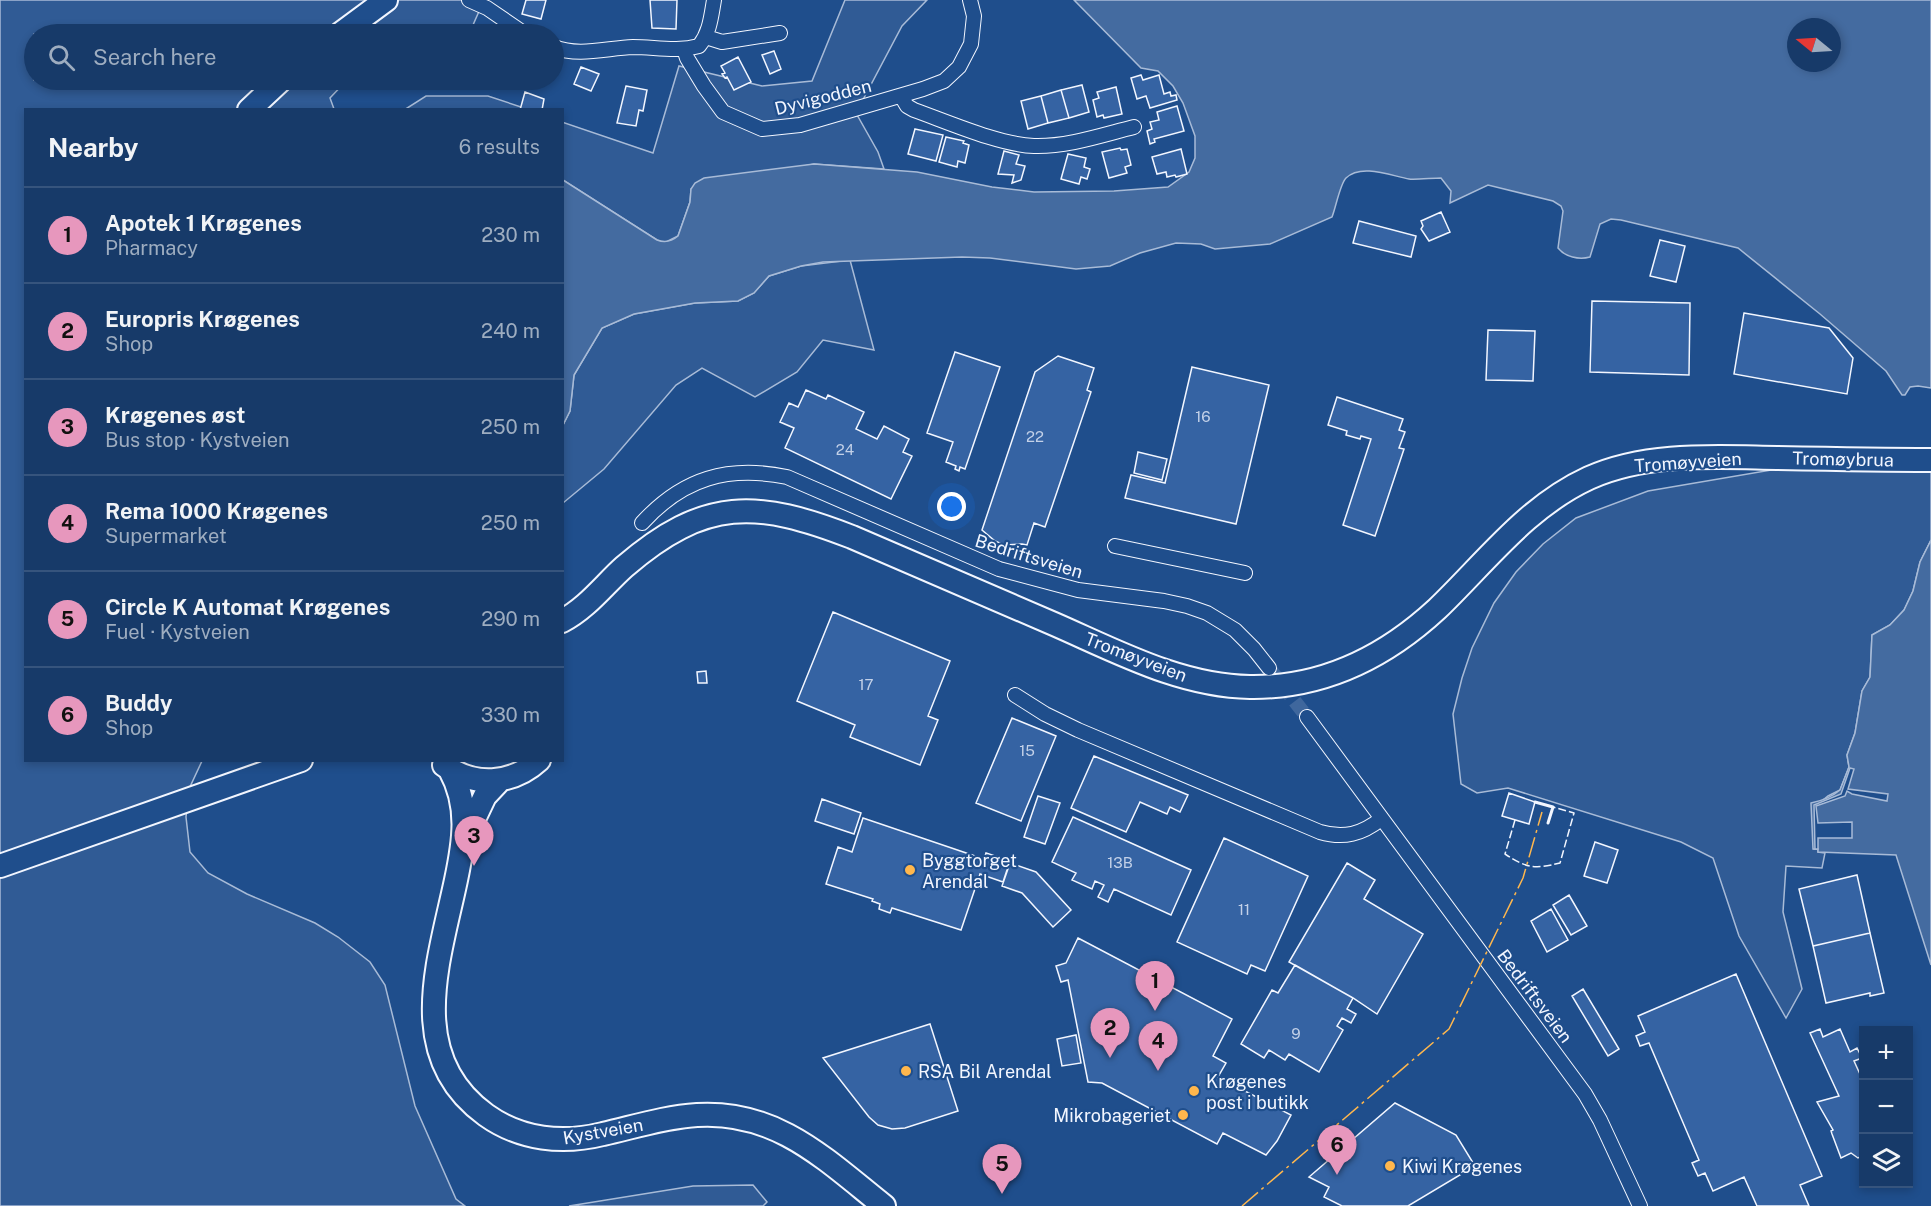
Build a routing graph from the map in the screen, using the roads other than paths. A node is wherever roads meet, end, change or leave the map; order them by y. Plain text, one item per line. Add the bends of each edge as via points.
1 (386, 0) edge
2 (468, 0) edge
3 (714, 0) edge
4 (970, 0) edge
5 (488, 4) edge
6 (354, 24) edge
7 (509, 24) edge
8 (780, 33) dead end
9 (706, 37) junction
10 (564, 49) edge
11 (684, 49) junction
12 (270, 90) edge
13 (901, 96) junction
14 (251, 108) edge
15 (1134, 127) dead end
16 (1755, 458) joint
17 (1931, 460) edge
18 (642, 523) dead end
19 (1114, 546) dead end
20 (1245, 573) dead end
21 (569, 617) edge
22 (564, 634) edge
23 (1269, 668) tunnel mouth
24 (1015, 695) dead end
25 (1307, 717) tunnel mouth
26 (295, 762) edge
27 (536, 762) edge
28 (444, 765) edge
29 (500, 780) junction
30 (1381, 819) junction
31 (464, 840) junction
32 (0, 866) edge
33 (884, 1206) edge
34 (1640, 1206) edge

1 - 6 main road
2 - 5 street
3 - 9 street
4 - 13 street, Dyvigodden via 973,36 958,67 944,81
5 - 7 street
8 - 9 street via 722,42
9 - 11 street via 699,46
10 - 11 street
11 - 13 street, Dyvigodden via 723,112 762,129 800,125
12 - 14 main road
13 - 15 street, Dyvigodden via 914,110 1011,144 1058,145
16 - 17 main road, Tromøybrua
16 - 21 main road, Tromøyveien via 1654,461 1590,478 1529,516 1438,608 1392,646 1348,668 1292,684 1234,686 1176,675 852,537 814,522 765,511 722,513 682,526 632,561
18 - 23 street, Bedriftsveien via 668,498 703,479 766,472 787,477 999,569 1078,590 1164,601 1206,613 1240,635
19 - 20 street
21 - 22 main road, Tromøyveien
24 - 30 street via 1078,730 1320,832 1347,836
25 - 30 street, Bedriftsveien
26 - 32 main road
27 - 29 main road
28 - 29 main road via 474,779
28 - 31 main road, Kystveien via 460,789
29 - 31 main road, Kystveien via 485,796
30 - 34 street, Bedriftsveien via 1585,1094
31 - 33 main road, Kystveien via 435,978 433,1018 446,1068 472,1104 508,1128 552,1140 592,1137 696,1115 752,1120 807,1146

